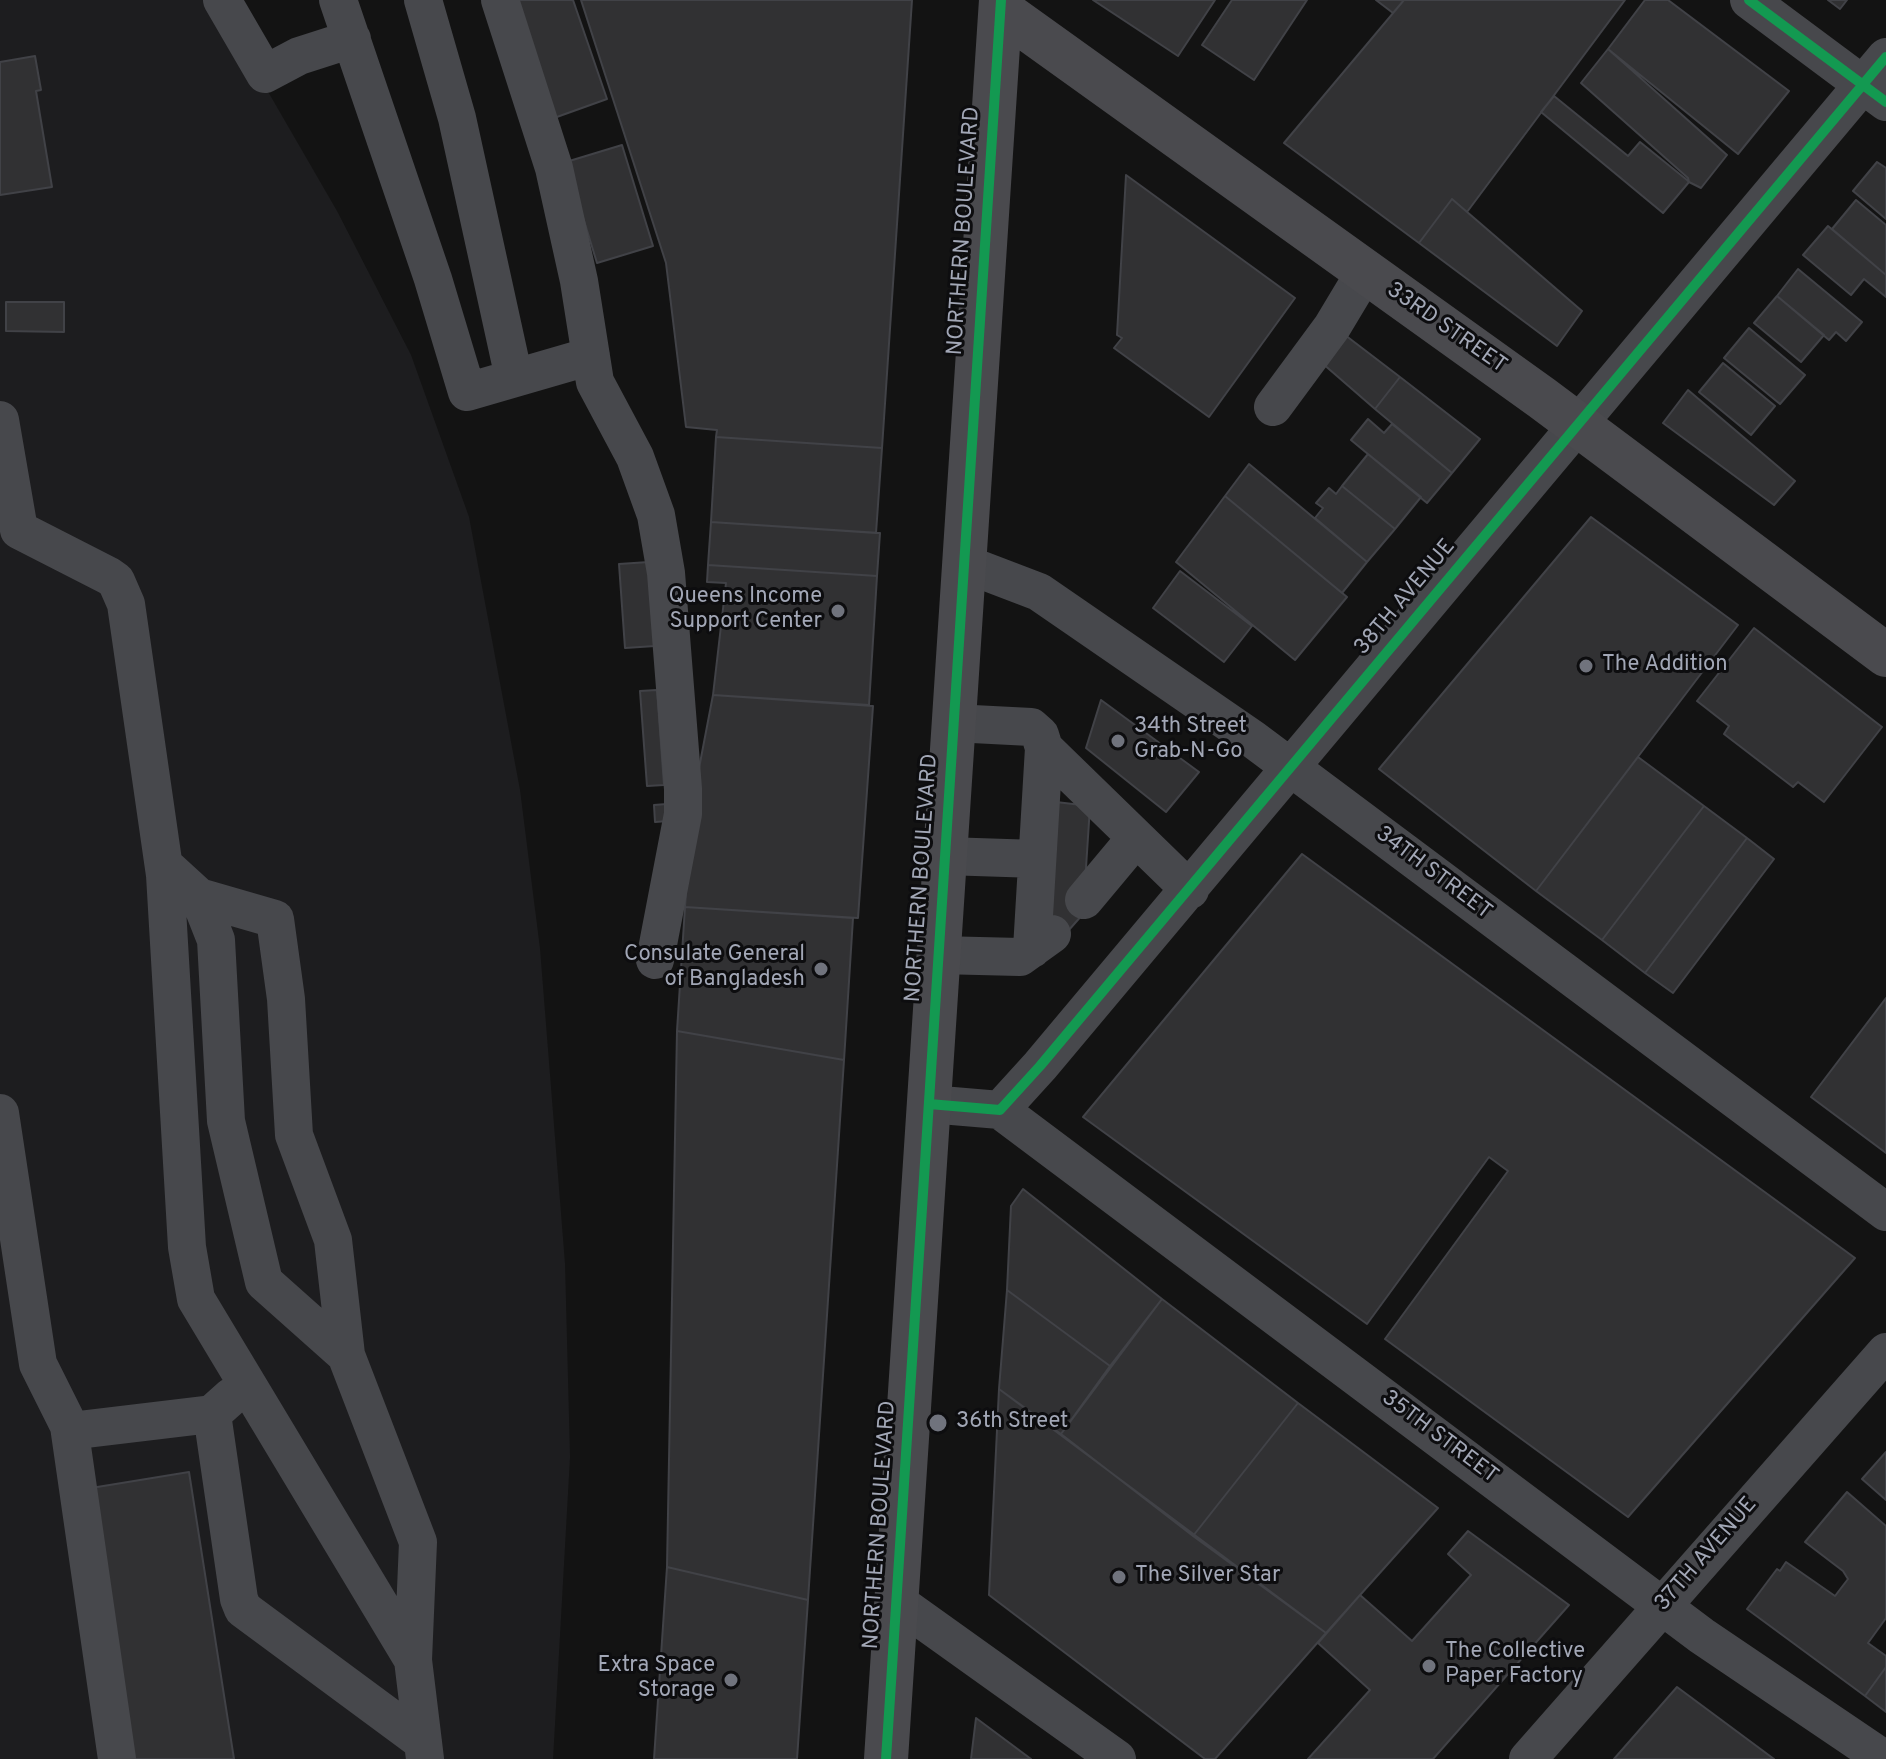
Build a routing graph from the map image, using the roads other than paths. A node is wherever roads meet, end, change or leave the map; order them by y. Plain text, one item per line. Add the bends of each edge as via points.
1 (222, 0) edge
2 (338, 0) edge
3 (423, 0) edge
4 (500, 0) edge
5 (1749, 0) edge
6 (1001, 5) edge
7 (352, 39) junction
8 (1878, 81) edge
9 (1365, 272) junction
10 (591, 356) junction
11 (514, 378) junction
12 (1273, 407) dead end
13 (0, 420) edge
14 (1577, 424) junction
15 (9, 539) edge
16 (963, 563) junction
17 (1886, 655) edge
18 (953, 723) junction
19 (1044, 748) junction
20 (1290, 767) junction
21 (1135, 839) junction
22 (945, 856) junction
23 (1037, 859) junction
24 (164, 865) junction
25 (1190, 890) junction
26 (199, 897) junction
27 (1084, 900) dead end
28 (938, 955) junction
29 (655, 960) dead end
30 (929, 1104) junction
31 (1000, 1110) junction
32 (0, 1113) edge
33 (1886, 1212) edge
34 (1886, 1352) edge
35 (346, 1355) junction
36 (247, 1383) junction
37 (212, 1414) junction
38 (70, 1431) junction
39 (896, 1601) junction
40 (1663, 1606) junction
41 (413, 1660) junction
42 (424, 1750) edge
43 (1867, 1754) edge
44 (117, 1759) edge
45 (886, 1759) edge
46 (1117, 1759) edge
47 (1528, 1759) edge

1 - 7 street via 265,74 299,56
2 - 7 street
3 - 11 street via 457,118
4 - 10 street via 554,168
5 - 8 street
6 - 9 main road, 33RD STREET
6 - 16 main road, NORTHERN BOULEVARD
7 - 11 street via 467,392
8 - 14 street, 38TH AVENUE
9 - 12 street
9 - 14 main road, 33RD STREET
10 - 11 street
10 - 29 street via 595,382 648,489 666,573 683,814
13 - 15 street
14 - 17 main road, 33RD STREET
14 - 20 street, 38TH AVENUE
15 - 24 street via 109,576 123,595
16 - 18 main road, NORTHERN BOULEVARD
16 - 20 street, 34TH STREET via 1039,592
18 - 19 street via 1031,727
18 - 22 main road, NORTHERN BOULEVARD
19 - 21 street
19 - 23 street
20 - 25 street, 38TH AVENUE
20 - 33 street, 34TH STREET
21 - 25 street
21 - 27 street
22 - 23 street
22 - 28 main road, NORTHERN BOULEVARD
23 - 28 street via 1045,940 1020,957
24 - 26 street
24 - 36 street via 187,1247 196,1299
25 - 31 street, 38TH AVENUE
26 - 35 street via 216,940 226,1121 264,1282
26 - 35 street via 275,919 294,1135 333,1240
28 - 30 main road, NORTHERN BOULEVARD
30 - 31 street
30 - 39 main road, NORTHERN BOULEVARD
31 - 40 street, 35TH STREET
32 - 38 street via 38,1364
34 - 40 street, 37TH AVENUE
35 - 41 street via 418,1542
36 - 37 street
36 - 41 street
37 - 38 street
37 - 42 street via 243,1609
38 - 44 street
39 - 45 main road, NORTHERN BOULEVARD
39 - 46 street
40 - 43 street, 35TH STREET
40 - 47 street, 37TH AVENUE
41 - 42 street

